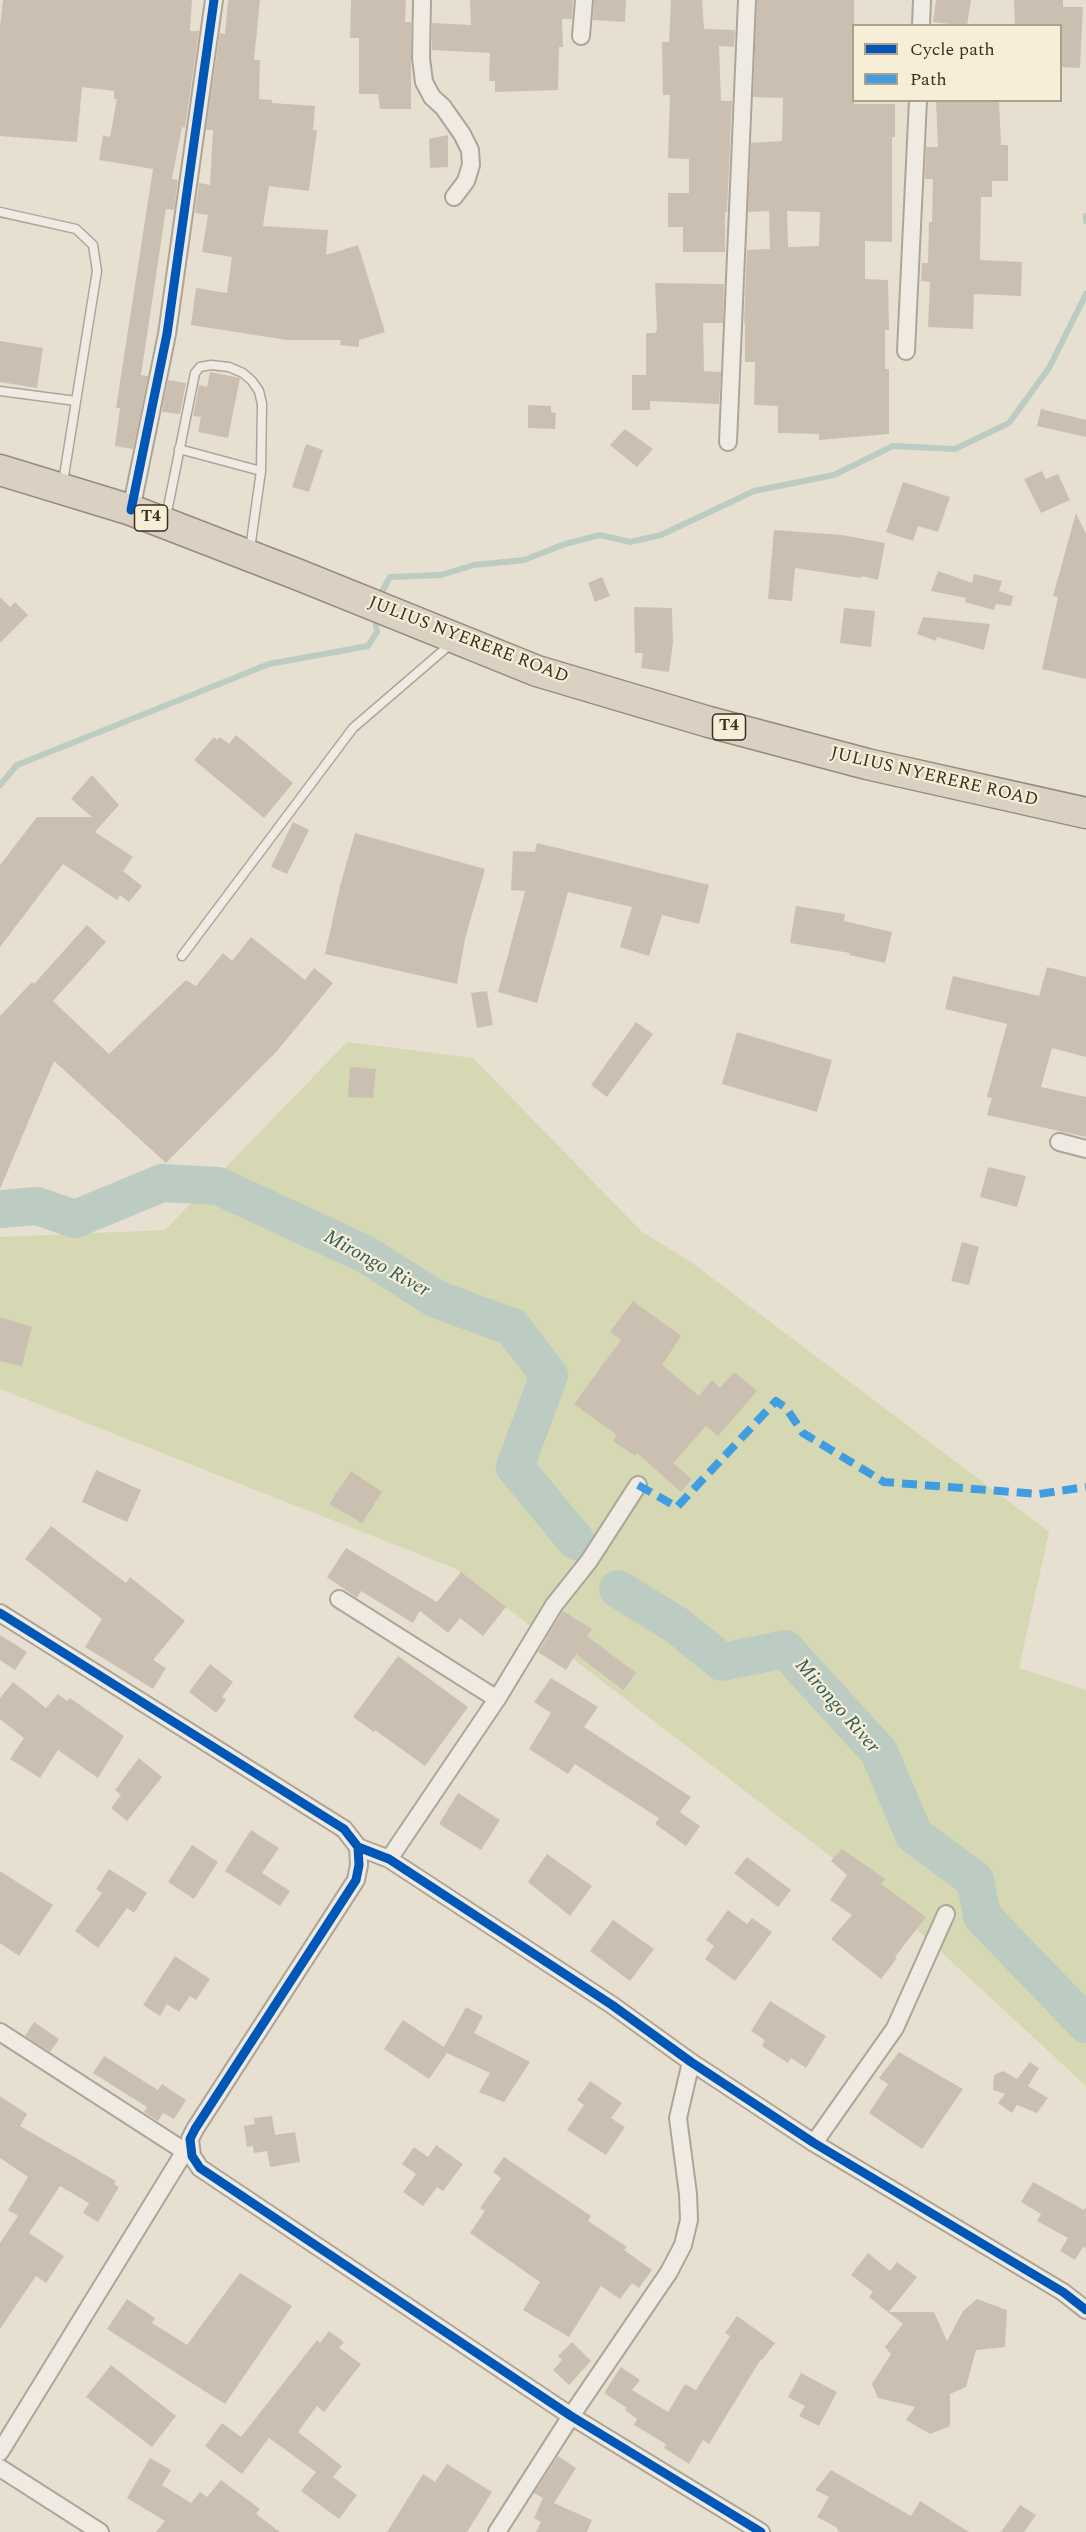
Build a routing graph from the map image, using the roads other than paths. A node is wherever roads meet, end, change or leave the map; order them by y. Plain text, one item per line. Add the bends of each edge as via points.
1 (214, 0) edge
2 (422, 0) edge
3 (584, 0) edge
4 (747, 0) edge
5 (922, 0) edge
6 (921, 24) edge
7 (581, 36) dead end
8 (918, 102) edge
9 (454, 197) dead end
10 (0, 212) edge
11 (906, 351) dead end
12 (0, 391) edge
13 (76, 401) junction
14 (728, 442) dead end
15 (179, 449) junction
16 (0, 470) edge
17 (261, 471) junction
18 (62, 488) junction
19 (131, 510) junction
20 (165, 523) junction
21 (249, 555) junction
22 (457, 639) junction
23 (1086, 813) edge
24 (182, 956) dead end
25 (1059, 1142) dead end
26 (1086, 1149) edge
27 (638, 1485) dead end
28 (339, 1599) dead end
29 (0, 1613) edge
30 (497, 1699) junction
31 (358, 1847) junction
32 (389, 1859) junction
33 (946, 1914) dead end
34 (0, 2032) edge
35 (691, 2062) junction
36 (814, 2143) junction
37 (189, 2153) junction
38 (1086, 2310) edge
39 (571, 2416) junction
40 (0, 2452) edge
41 (0, 2468) edge
42 (100, 2532) edge
43 (497, 2532) edge
44 (761, 2532) edge

1 - 19 street via 167,334
2 - 9 street via 424,82 470,150 466,181
3 - 7 street
4 - 14 street
5 - 6 street
8 - 11 street
10 - 13 lane via 76,229 93,245 97,271
12 - 13 lane
13 - 18 lane
15 - 17 lane
15 - 17 lane via 195,373 211,364 230,367 243,373 259,391 263,417
15 - 20 lane
16 - 18 highway, JULIUS NYERERE ROAD / T4
17 - 21 lane
18 - 19 highway, JULIUS NYERERE ROAD / T4
19 - 20 highway, JULIUS NYERERE ROAD / T4
20 - 21 highway, JULIUS NYERERE ROAD / T4
21 - 22 highway, JULIUS NYERERE ROAD / T4
22 - 23 highway, JULIUS NYERERE ROAD / T4 via 537,671 710,722 867,764
22 - 24 lane via 352,728
25 - 26 street
27 - 30 street via 589,1562 554,1605
28 - 30 street
29 - 31 street via 344,1829
30 - 32 street
31 - 32 street
31 - 37 street via 360,1864 356,1880 195,2129
32 - 35 street via 612,2005
33 - 36 street via 896,2028
34 - 37 street
35 - 36 street
35 - 39 street via 678,2118 688,2194 689,2220 683,2244 669,2272
36 - 38 street via 1063,2292
37 - 39 street via 200,2168 220,2183
37 - 40 street
39 - 43 street
39 - 44 street
41 - 42 street

